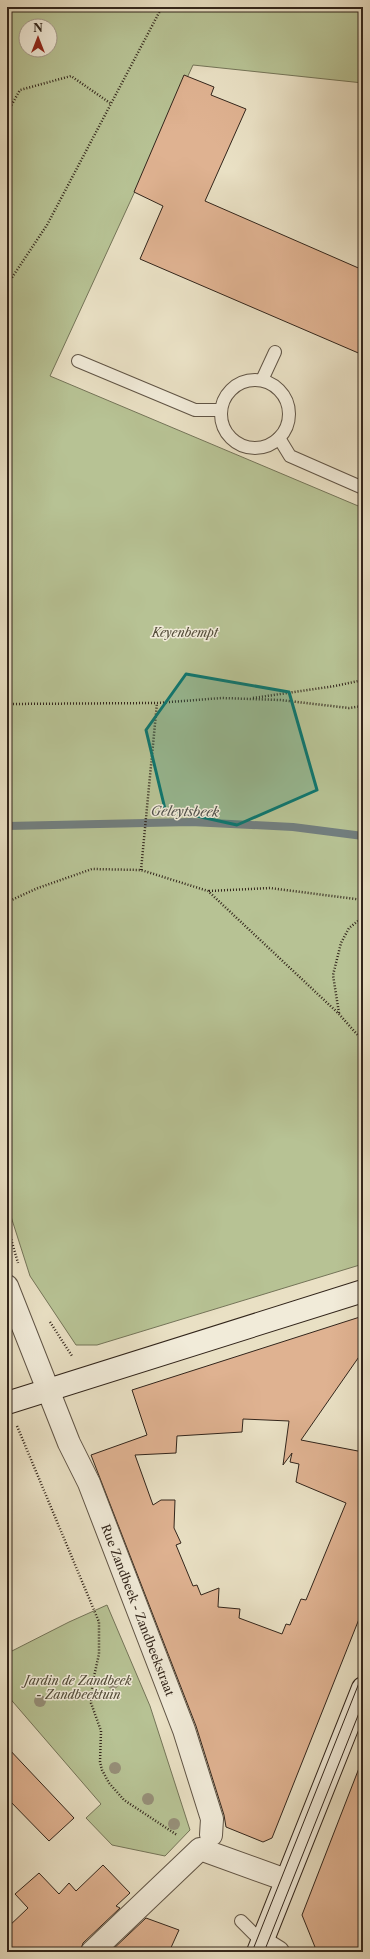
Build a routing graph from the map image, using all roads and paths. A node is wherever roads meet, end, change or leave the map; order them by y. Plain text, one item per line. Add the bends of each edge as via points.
1 (162, 7) edge
2 (110, 103) junction
3 (7, 113) edge
4 (7, 285) edge
5 (275, 352) dead end
6 (78, 361) dead end
7 (262, 380) junction
8 (221, 410) junction
9 (279, 438) junction
10 (363, 488) edge
11 (363, 680) edge
12 (245, 699) junction
13 (157, 703) junction
14 (7, 704) edge
15 (363, 706) edge
16 (141, 870) junction
17 (208, 891) junction
18 (363, 900) edge
19 (7, 902) edge
20 (363, 917) edge
21 (339, 1014) junction
22 (363, 1041) edge
23 (7, 1286) edge
24 (363, 1291) edge
25 (48, 1390) junction
26 (11, 1413) edge
27 (363, 1688) edge
28 (205, 1842) junction
29 (286, 1880) junction
30 (241, 1921) dead end
31 (266, 1949) edge
32 (92, 1952) edge

1 - 2 path
2 - 3 path via 71,76 20,90
2 - 4 path via 48,225
5 - 7 lane
6 - 8 lane via 195,410
7 - 8 lane via 250,379 240,382 223,400
7 - 9 lane via 273,384 282,392 288,403 289,417 286,429
8 - 9 lane via 225,430 232,440 243,446 262,447
9 - 10 lane via 290,456
11 - 12 path
12 - 13 path via 222,698
12 - 15 path via 280,700 349,708
13 - 14 path
13 - 16 path
16 - 17 path
16 - 19 path via 92,869
17 - 18 path via 270,888
17 - 21 path
20 - 21 path via 349,928 341,943 333,974
21 - 22 path
23 - 25 street, Rue Zandbeek - Zandbeekstraat
24 - 25 street
25 - 26 street
25 - 28 street, Rue Zandbeek - Zandbeekstraat via 89,1483 184,1730 212,1819
26 - 28 path via 99,1622 98,1654 92,1681 91,1703 101,1731 102,1770 109,1783 124,1800
27 - 29 street
28 - 29 street
28 - 32 street
29 - 31 street
30 - 31 lane

